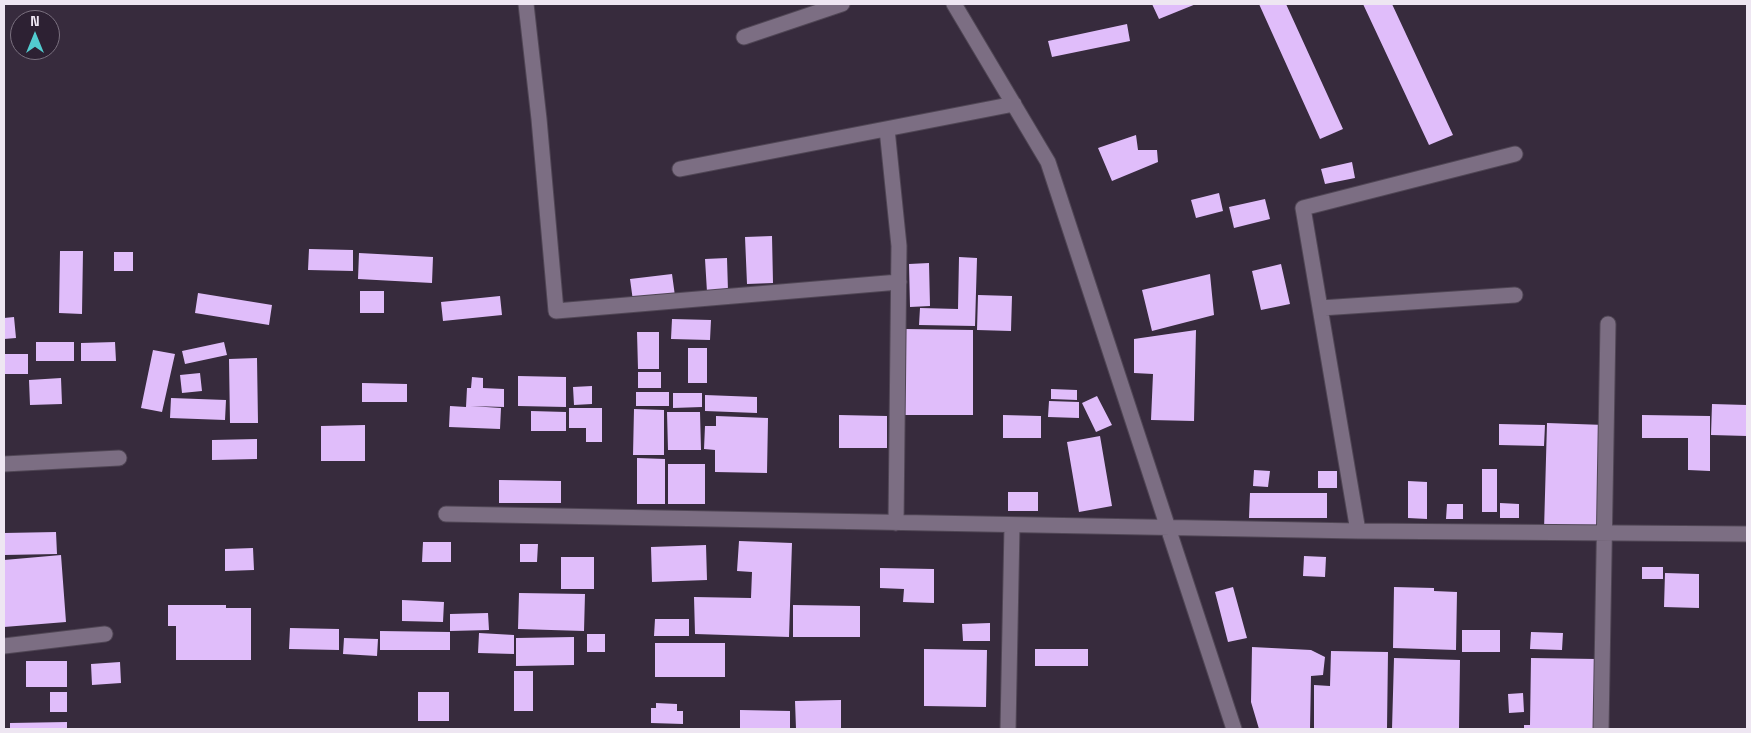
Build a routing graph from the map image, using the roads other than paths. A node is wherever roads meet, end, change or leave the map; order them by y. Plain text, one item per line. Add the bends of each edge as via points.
1 (526, 4) edge
2 (842, 4) edge
3 (954, 4) edge
4 (744, 37) dead end
5 (1014, 104) junction
6 (887, 129) junction
7 (1515, 154) dead end
8 (680, 169) dead end
9 (899, 282) junction
10 (1515, 295) dead end
11 (1321, 308) junction
12 (1608, 324) dead end
13 (119, 458) dead end
14 (4, 464) edge
15 (446, 514) dead end
16 (896, 523) junction
17 (1012, 526) junction
18 (1168, 528) junction
19 (1358, 531) junction
20 (1604, 534) junction
21 (1747, 534) edge
22 (105, 634) dead end
23 (4, 646) edge
24 (1008, 729) edge
25 (1234, 729) edge
26 (1601, 729) edge

1 - 9 street via 556,311
2 - 4 street
3 - 5 street
5 - 6 street
5 - 18 street via 1048,162
6 - 8 street
6 - 9 street via 899,246
7 - 11 street via 1303,208
9 - 16 street
10 - 11 street
11 - 19 street
12 - 20 street
13 - 14 street
15 - 16 street
16 - 17 street
17 - 18 street
17 - 24 street
18 - 19 street
18 - 25 street
19 - 20 street
20 - 21 street
20 - 26 street
22 - 23 street

